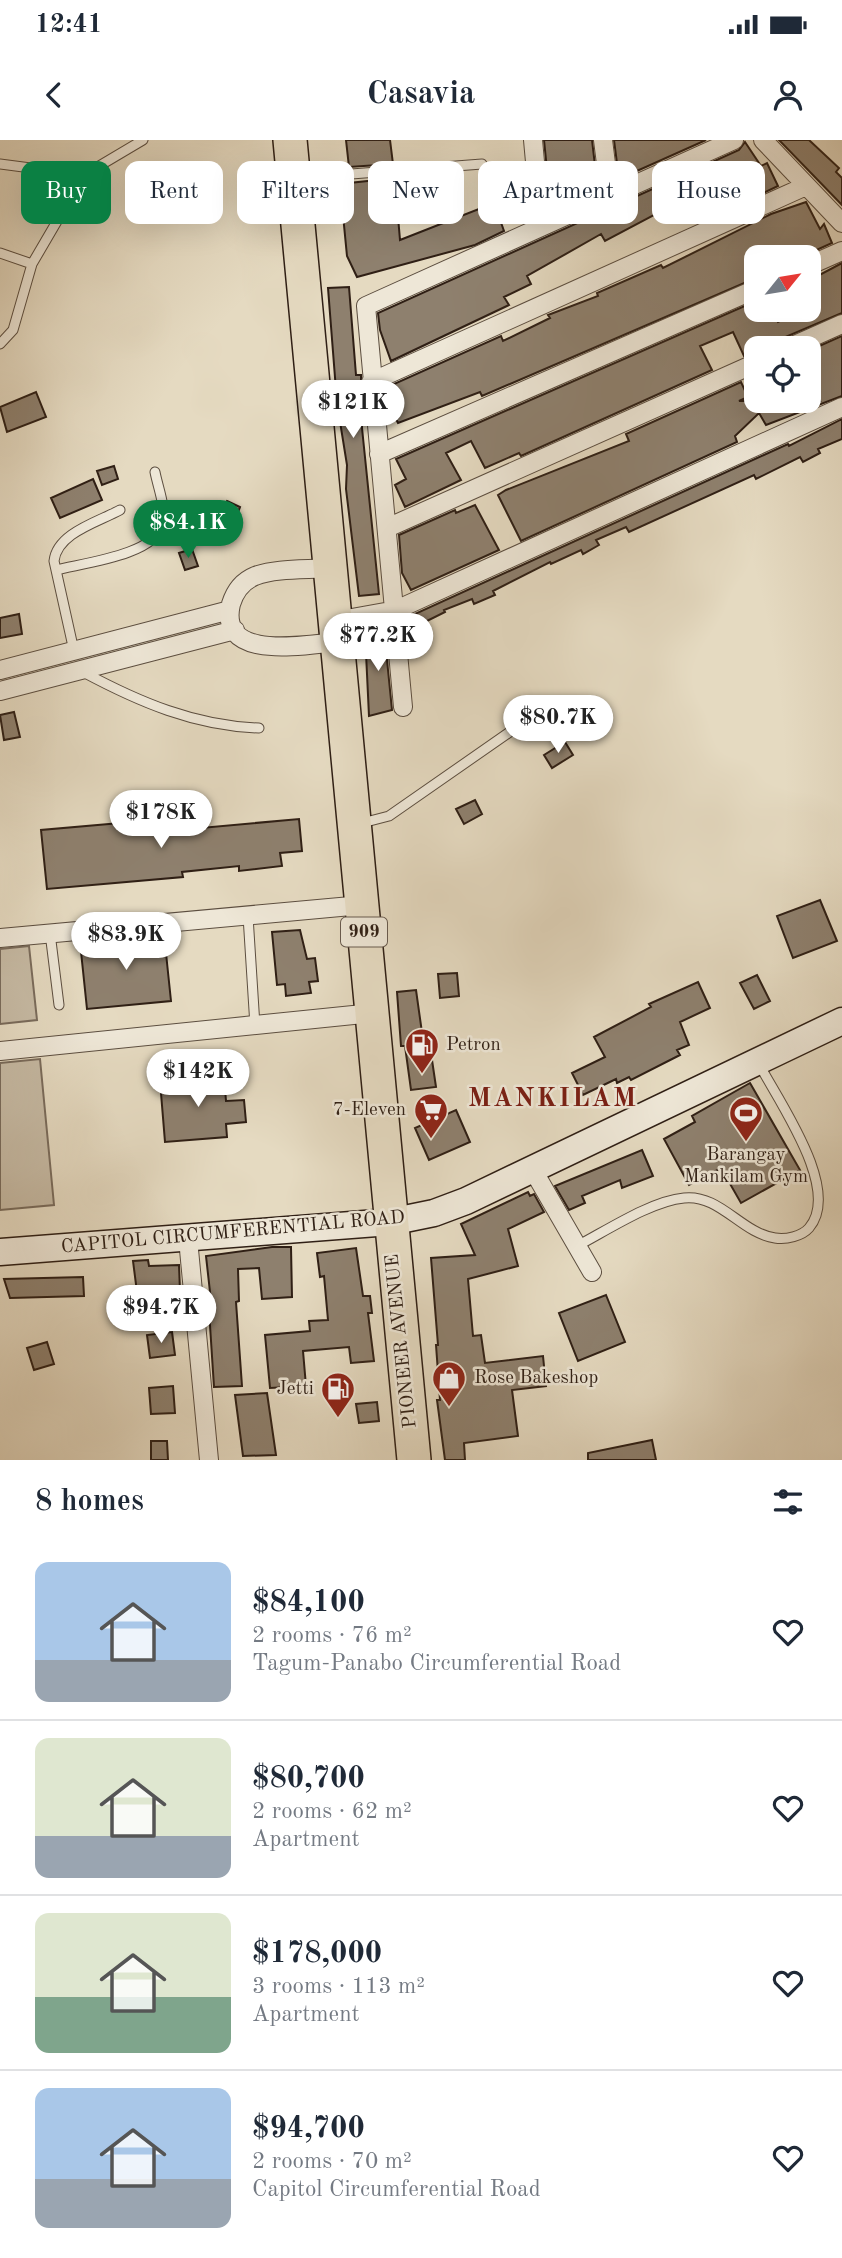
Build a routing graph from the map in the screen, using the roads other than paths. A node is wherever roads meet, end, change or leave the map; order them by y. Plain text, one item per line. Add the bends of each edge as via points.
1 (143, 140) edge
2 (290, 140) edge
3 (533, 140) edge
4 (603, 140) edge
5 (734, 140) edge
6 (763, 140) edge
7 (107, 161) edge
8 (292, 161) edge
9 (606, 161) edge
10 (0, 164) edge
11 (478, 164) edge
12 (21, 167) edge
13 (354, 174) edge
14 (638, 183) edge
15 (806, 186) junction
16 (842, 223) edge
17 (55, 224) edge
18 (298, 224) edge
19 (547, 224) edge
20 (541, 227) junction
21 (842, 251) edge
22 (0, 253) edge
23 (821, 260) edge
24 (32, 264) junction
25 (744, 294) edge
26 (842, 324) edge
27 (815, 336) edge
28 (0, 344) edge
29 (744, 367) edge
30 (371, 382) junction
31 (842, 407) edge
32 (379, 454) junction
33 (155, 472) dead end
34 (120, 510) dead end
35 (387, 528) junction
36 (330, 568) junction
37 (56, 570) junction
38 (230, 610) junction
39 (396, 610) junction
40 (197, 618) junction
41 (235, 630) junction
42 (336, 631) junction
43 (201, 639) junction
44 (74, 650) junction
45 (0, 670) edge
46 (79, 670) junction
47 (0, 691) edge
48 (402, 707) dead end
49 (259, 728) dead end
50 (513, 729) dead end
51 (354, 824) junction
52 (362, 905) junction
53 (248, 916) junction
54 (50, 933) junction
55 (0, 938) edge
56 (59, 1004) dead end
57 (373, 1013) junction
58 (842, 1021) edge
59 (255, 1026) junction
60 (0, 1051) edge
61 (758, 1063) junction
62 (533, 1170) junction
63 (390, 1222) junction
64 (188, 1239) junction
65 (577, 1247) junction
66 (0, 1252) edge
67 (592, 1272) dead end
68 (209, 1460) edge
69 (414, 1460) edge

1 - 7 lane
2 - 8 highway, 909
3 - 20 street
4 - 9 street
5 - 14 street
6 - 15 street
10 - 12 lane
11 - 13 lane
15 - 16 street
15 - 30 street
17 - 24 lane
18 - 36 highway, 909
19 - 20 street
20 - 30 street via 369,303 365,310
21 - 23 street
22 - 24 lane
24 - 28 lane via 13,330
25 - 32 street
26 - 27 street
29 - 35 street
30 - 32 street
31 - 39 street
32 - 35 street
33 - 37 lane via 163,524 153,542
34 - 37 lane via 59,544
35 - 39 street
36 - 38 street via 252,577 236,592
36 - 42 highway, 909
37 - 44 lane
38 - 40 street
38 - 41 street
39 - 42 street
39 - 48 street
40 - 43 street
40 - 44 street
41 - 42 street via 246,641 263,647
41 - 43 street
42 - 51 highway, 909
43 - 46 street
44 - 45 street
44 - 46 street
46 - 47 street
46 - 49 lane via 195,721
50 - 51 lane via 389,816
51 - 52 highway, 909
52 - 53 street
52 - 57 highway, 909
53 - 54 street
53 - 59 lane
54 - 55 street
54 - 56 lane
57 - 59 street
57 - 63 highway, 909
58 - 61 main road, CAPITOL CIRCUMFERENTIAL ROAD
59 - 60 street
61 - 62 main road, CAPITOL CIRCUMFERENTIAL ROAD
61 - 65 lane via 821,1185 817,1219 807,1231 774,1238 702,1198 682,1198
62 - 63 main road, CAPITOL CIRCUMFERENTIAL ROAD via 449,1208
62 - 65 street
63 - 64 main road, CAPITOL CIRCUMFERENTIAL ROAD
63 - 69 highway, PIONEER AVENUE / 909
64 - 66 main road, CAPITOL CIRCUMFERENTIAL ROAD
64 - 68 street
65 - 67 street

